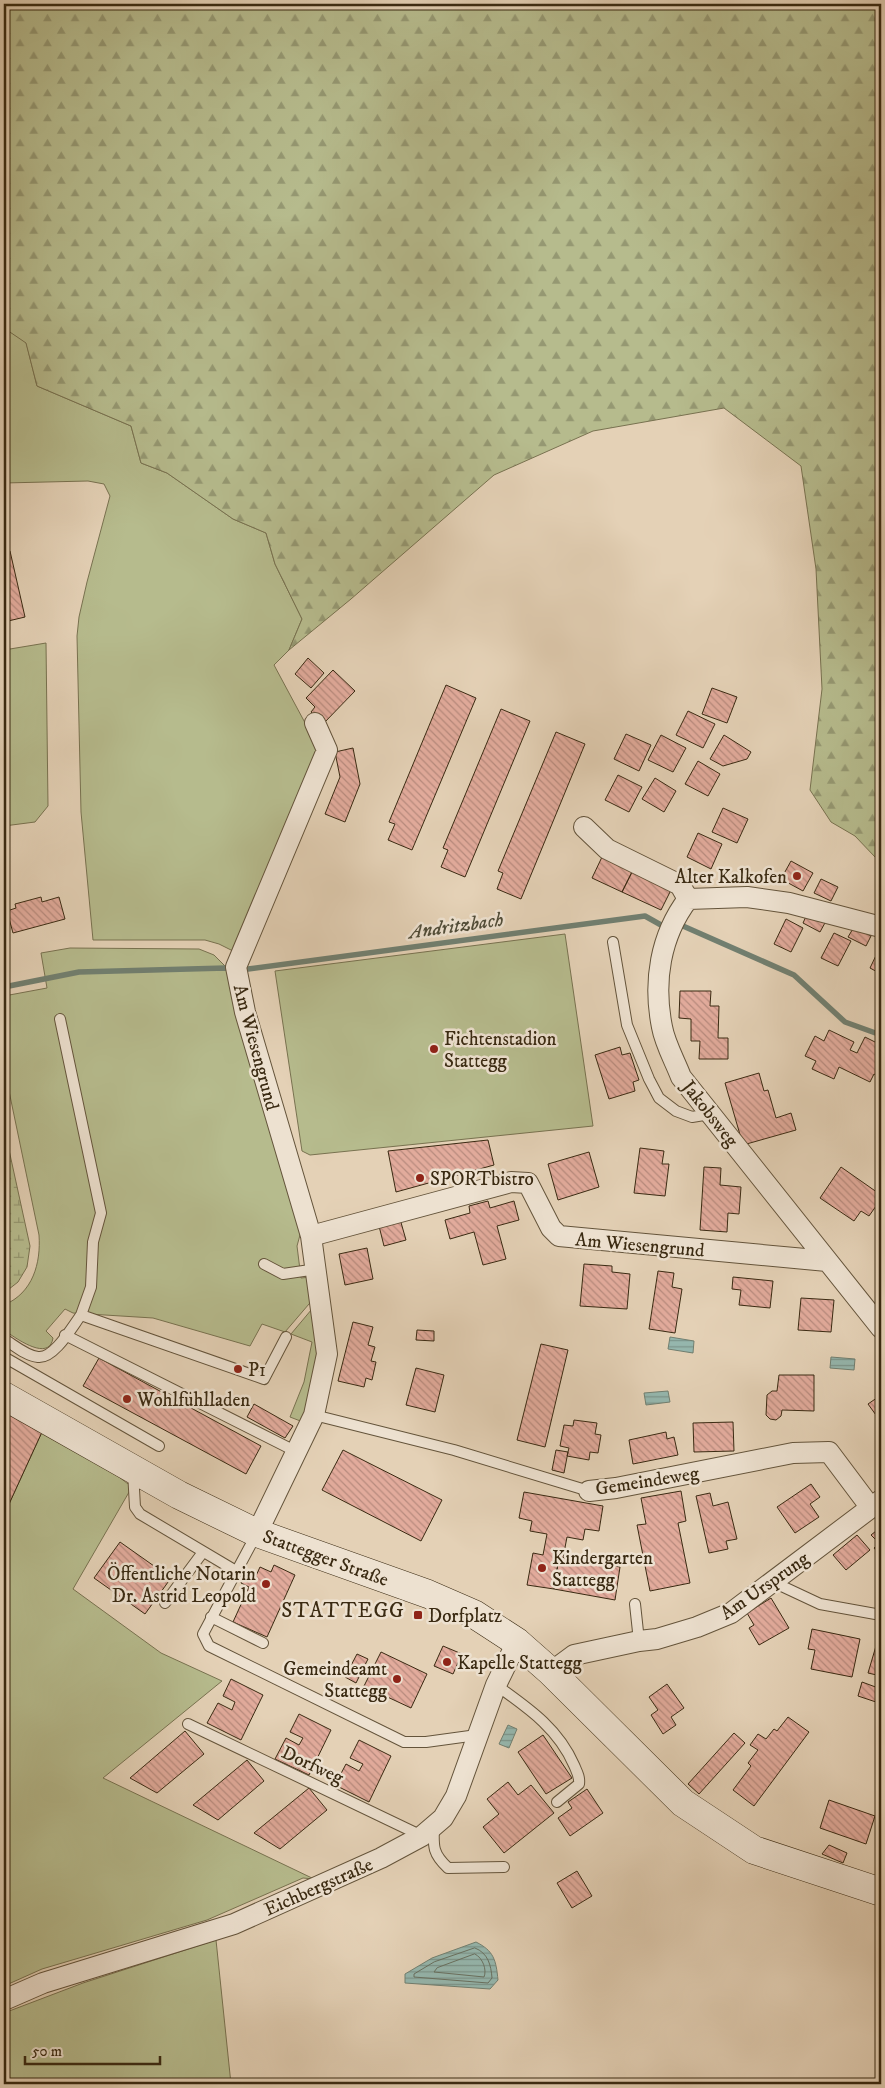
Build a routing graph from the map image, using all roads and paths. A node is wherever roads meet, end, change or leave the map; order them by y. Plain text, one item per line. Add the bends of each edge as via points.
1 (315, 723) dead end
2 (584, 827) dead end
3 (682, 906) junction
4 (881, 927) edge
5 (612, 942) dead end
6 (60, 1019) dead end
7 (710, 1114) junction
8 (311, 1236) junction
9 (827, 1261) junction
10 (264, 1264) dead end
11 (307, 1270) junction
12 (81, 1315) junction
13 (881, 1328) edge
14 (66, 1335) junction
15 (286, 1337) dead end
16 (4, 1339) edge
17 (4, 1357) edge
18 (4, 1396) edge
19 (314, 1415) junction
20 (159, 1446) dead end
21 (297, 1452) junction
22 (133, 1468) junction
23 (589, 1491) joint
24 (876, 1504) edge
25 (257, 1533) junction
26 (203, 1552) junction
27 (236, 1571) junction
28 (773, 1582) junction
29 (165, 1603) dead end
30 (635, 1604) dead end
31 (881, 1615) edge
32 (212, 1617) junction
33 (639, 1641) junction
34 (517, 1642) junction
35 (264, 1643) dead end
36 (551, 1672) junction
37 (496, 1685) junction
38 (188, 1724) dead end
39 (477, 1735) junction
40 (557, 1802) dead end
41 (428, 1832) junction
42 (504, 1867) dead end
43 (881, 1892) edge
44 (4, 2000) edge

1 - 8 street, Am Wiesengrund via 327,750 236,967 245,1012
2 - 3 street via 607,848 680,885
3 - 4 street via 746,897 789,903
3 - 7 street, Jakobsweg via 666,937 661,964 658,994 662,1029 681,1077
5 - 7 lane via 627,1025 649,1080 660,1098 676,1111 692,1117
6 - 12 lane via 101,1213 93,1242 91,1287
7 - 9 street, Jakobsweg
8 - 9 street, Am Wiesengrund via 511,1182 528,1184 551,1228 559,1236
8 - 11 street, Am Wiesengrund
9 - 13 street, Jakobsweg
10 - 11 lane via 283,1274
11 - 19 street, Am Wiesengrund via 327,1354
12 - 14 lane
12 - 15 lane via 264,1379
14 - 16 lane via 49,1355 40,1358
14 - 21 lane
17 - 20 lane
18 - 22 main road, Stattegger Straße
19 - 21 street, Am Wiesengrund
19 - 23 lane, Gemeindeweg via 454,1450
21 - 25 street, Am Wiesengrund
22 - 25 main road, Stattegger Straße via 179,1495
22 - 26 lane via 136,1507 140,1514
23 - 24 street, Gemeindeweg via 793,1454 829,1452
24 - 28 street, Am Ursprung
25 - 27 lane
25 - 34 main road, Stattegger Straße via 428,1594 474,1614
26 - 27 lane
26 - 29 lane
27 - 32 lane
28 - 31 lane via 820,1604
28 - 33 street, Am Ursprung via 731,1613 697,1627
30 - 33 lane
32 - 35 lane
32 - 39 lane via 203,1634 210,1646 404,1742
33 - 36 street, Am Ursprung via 574,1655
34 - 36 main road, Stattegger Straße
34 - 37 street, Eichbergstraße
36 - 43 main road, Stattegger Straße via 683,1803 754,1850
37 - 39 street, Eichbergstraße
37 - 40 lane via 535,1712 568,1751 580,1779 579,1784
38 - 41 lane, Dorfweg
39 - 41 street, Eichbergstraße via 456,1796 443,1818
41 - 42 lane via 437,1858 448,1868
41 - 44 street, Eichbergstraße via 381,1858 234,1924 43,1983

